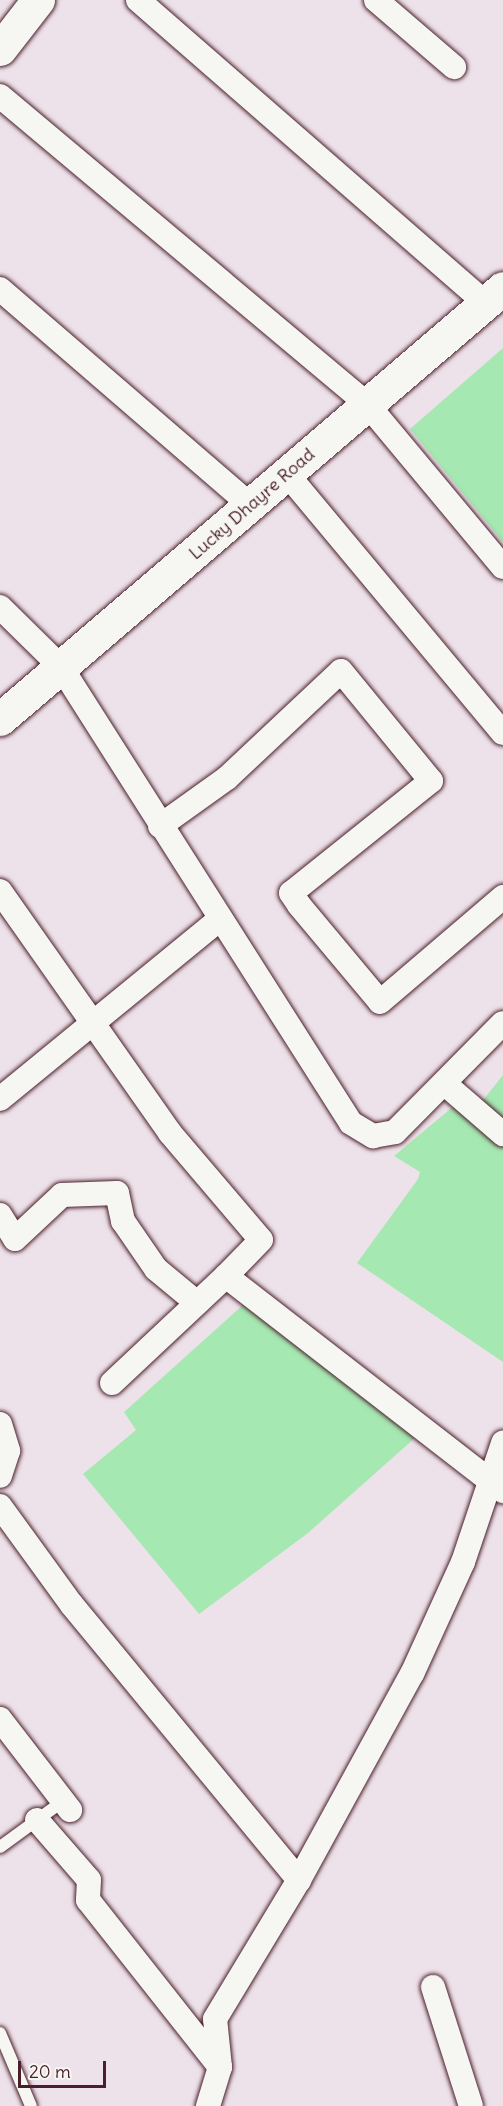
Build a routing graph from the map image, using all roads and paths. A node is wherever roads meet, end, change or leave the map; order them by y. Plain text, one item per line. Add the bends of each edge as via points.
1 (38, 0) edge
2 (138, 0) edge
3 (376, 0) edge
4 (0, 49) edge
5 (454, 67) dead end
6 (0, 96) edge
7 (0, 289) edge
8 (494, 296) edge
9 (367, 404) junction
10 (287, 474) junction
11 (250, 505) junction
12 (503, 567) edge
13 (0, 607) edge
14 (61, 667) junction
15 (0, 719) edge
16 (503, 733) edge
17 (160, 826) junction
18 (0, 891) edge
19 (503, 897) edge
20 (219, 920) junction
21 (503, 1023) edge
22 (93, 1024) junction
23 (445, 1084) junction
24 (0, 1099) edge
25 (503, 1134) edge
26 (0, 1215) edge
27 (226, 1276) junction
28 (197, 1303) junction
29 (112, 1383) dead end
30 (0, 1424) edge
31 (503, 1443) edge
32 (0, 1476) edge
33 (495, 1485) edge
34 (0, 1506) edge
35 (0, 1719) edge
36 (66, 1805) joint
37 (37, 1820) junction
38 (0, 1847) edge
39 (299, 1880) junction
40 (433, 1987) dead end
41 (0, 2033) edge
42 (220, 2067) junction
43 (31, 2106) edge
44 (208, 2106) edge
45 (471, 2106) edge

1 - 4 main road
2 - 8 street
3 - 5 street
6 - 9 street
7 - 11 street
8 - 9 main road, Lucky Dhayre Road
9 - 10 main road, Lucky Dhayre Road
9 - 12 street
10 - 11 main road, Lucky Dhayre Road
10 - 16 street
11 - 14 main road, Lucky Dhayre Road
13 - 14 street
14 - 15 main road, Lucky Dhayre Road
14 - 17 street
17 - 19 street via 227,778 341,671 431,781 291,893 380,1002
17 - 20 street
18 - 22 street
20 - 22 street
20 - 23 street via 351,1123 374,1136 395,1132
21 - 23 street
22 - 24 street
22 - 27 street via 170,1133 261,1240
23 - 25 street
26 - 28 street via 15,1239 62,1196 117,1193 123,1221 156,1269
27 - 28 street
27 - 33 street
28 - 29 street
30 - 32 street via 8,1451
31 - 33 street
33 - 39 street via 412,1674
34 - 39 street via 72,1605
35 - 36 street
36 - 37 lane
37 - 38 lane
37 - 42 street via 89,1880 88,1900
39 - 42 street via 215,2019
40 - 45 street
41 - 43 lane
42 - 44 street

